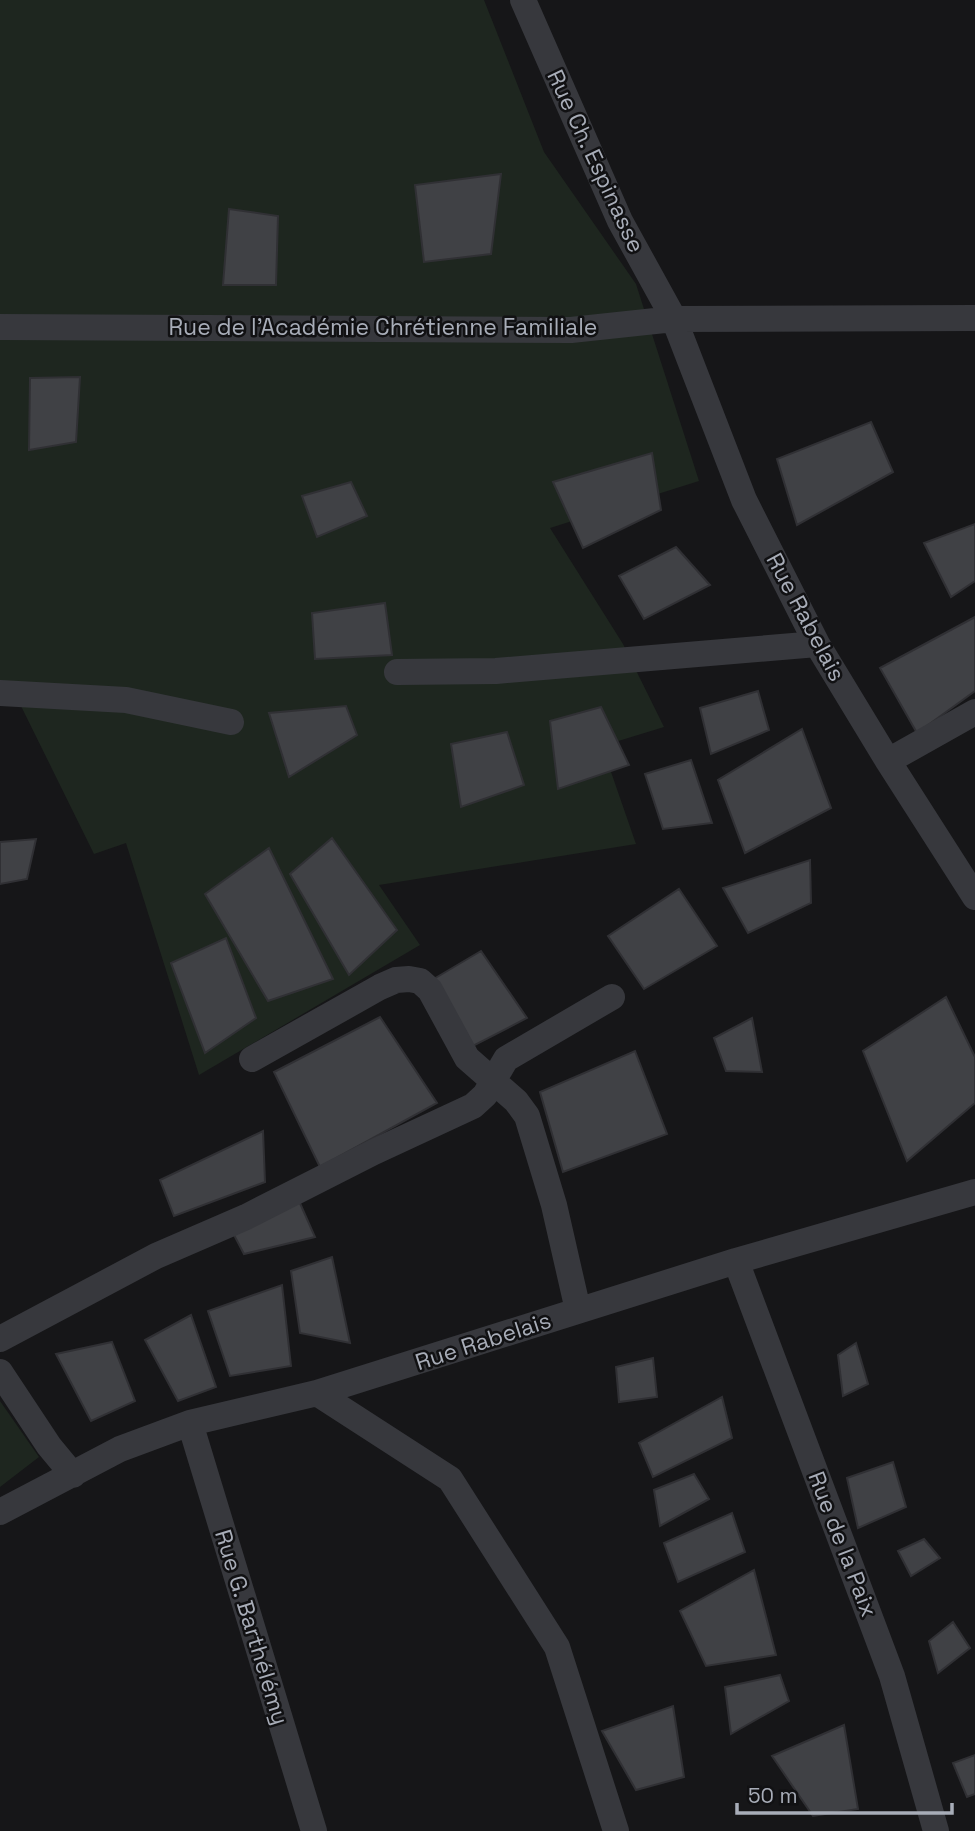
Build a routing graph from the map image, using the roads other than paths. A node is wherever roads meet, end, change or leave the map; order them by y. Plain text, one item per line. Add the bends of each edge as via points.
1 (523, 0) edge
2 (674, 318) junction
3 (975, 318) edge
4 (0, 327) edge
5 (817, 644) junction
6 (397, 672) dead end
7 (0, 694) edge
8 (975, 712) edge
9 (231, 722) dead end
10 (888, 761) junction
11 (975, 897) edge
12 (612, 997) dead end
13 (251, 1059) dead end
14 (495, 1081) junction
15 (975, 1192) edge
16 (736, 1261) junction
17 (579, 1310) junction
18 (0, 1339) edge
19 (0, 1373) edge
20 (317, 1393) junction
21 (190, 1423) junction
22 (73, 1475) junction
23 (0, 1512) edge
24 (314, 1831) edge
25 (615, 1831) edge
26 (936, 1831) edge

1 - 2 street, Rue Ch. Espinasse via 620,221
2 - 3 street, Rue de l'Académie Chrétienne Familiale
2 - 4 street, Rue de l'Académie Chrétienne Familiale via 571,330
2 - 5 street, Rue Rabelais via 744,500
5 - 6 street via 496,671
5 - 10 street, Rue Rabelais
7 - 9 street via 126,700
8 - 10 street
10 - 11 street, Rue Rabelais
12 - 14 street via 506,1059
13 - 14 street via 380,987 409,979 430,990 467,1058
14 - 17 street via 527,1116
14 - 18 street via 473,1106 156,1256
15 - 16 street, Rue Rabelais
16 - 17 street, Rue Rabelais
16 - 26 street, Rue de la Paix via 892,1676
17 - 20 street, Rue Rabelais
19 - 22 street
20 - 21 street, Rue Rabelais
20 - 25 street via 450,1479 557,1647
21 - 22 street, Rue Rabelais via 120,1449
21 - 24 street, Rue G. Barthélémy
22 - 23 street, Rue Rabelais

